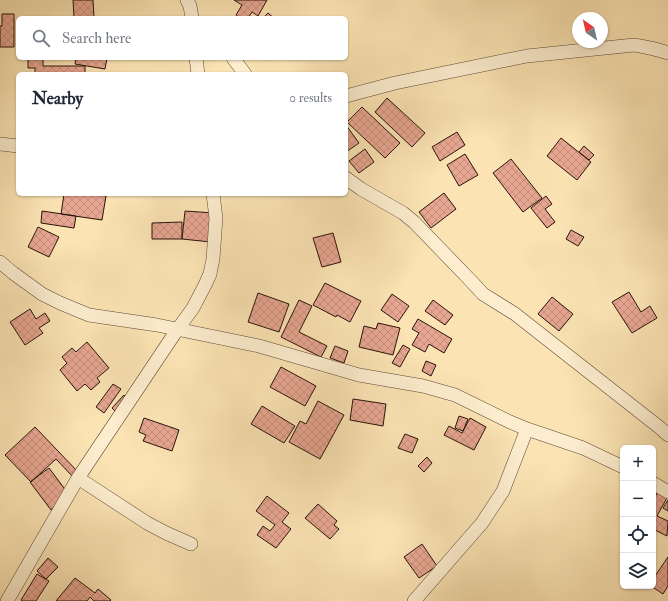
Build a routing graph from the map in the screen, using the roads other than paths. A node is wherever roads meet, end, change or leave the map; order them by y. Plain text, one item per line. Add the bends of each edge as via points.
1 (190, 8) edge
2 (198, 16) edge
3 (668, 54) edge
4 (196, 60) edge
5 (234, 60) edge
6 (198, 72) edge
7 (244, 72) edge
8 (348, 95) edge
9 (0, 144) edge
10 (16, 146) edge
11 (348, 179) edge
12 (213, 196) edge
13 (0, 262) edge
14 (177, 330) junction
15 (527, 429) junction
16 (668, 435) edge
17 (620, 466) edge
18 (78, 478) junction
19 (656, 485) edge
20 (668, 492) edge
21 (190, 544) dead end
22 (7, 601) edge
23 (414, 601) edge

1 - 2 street
3 - 8 street via 661,50 634,45 527,56 394,83
4 - 6 street
5 - 7 street
9 - 10 street
11 - 16 street via 403,213 483,294 515,314
12 - 14 street via 216,218 210,274 193,308
13 - 14 street via 42,294 90,315
14 - 15 street via 259,346 359,375 423,386 455,395
14 - 18 street
15 - 17 street via 582,448
15 - 23 street via 503,491 482,523
18 - 21 street via 147,523
18 - 22 street
19 - 20 street

